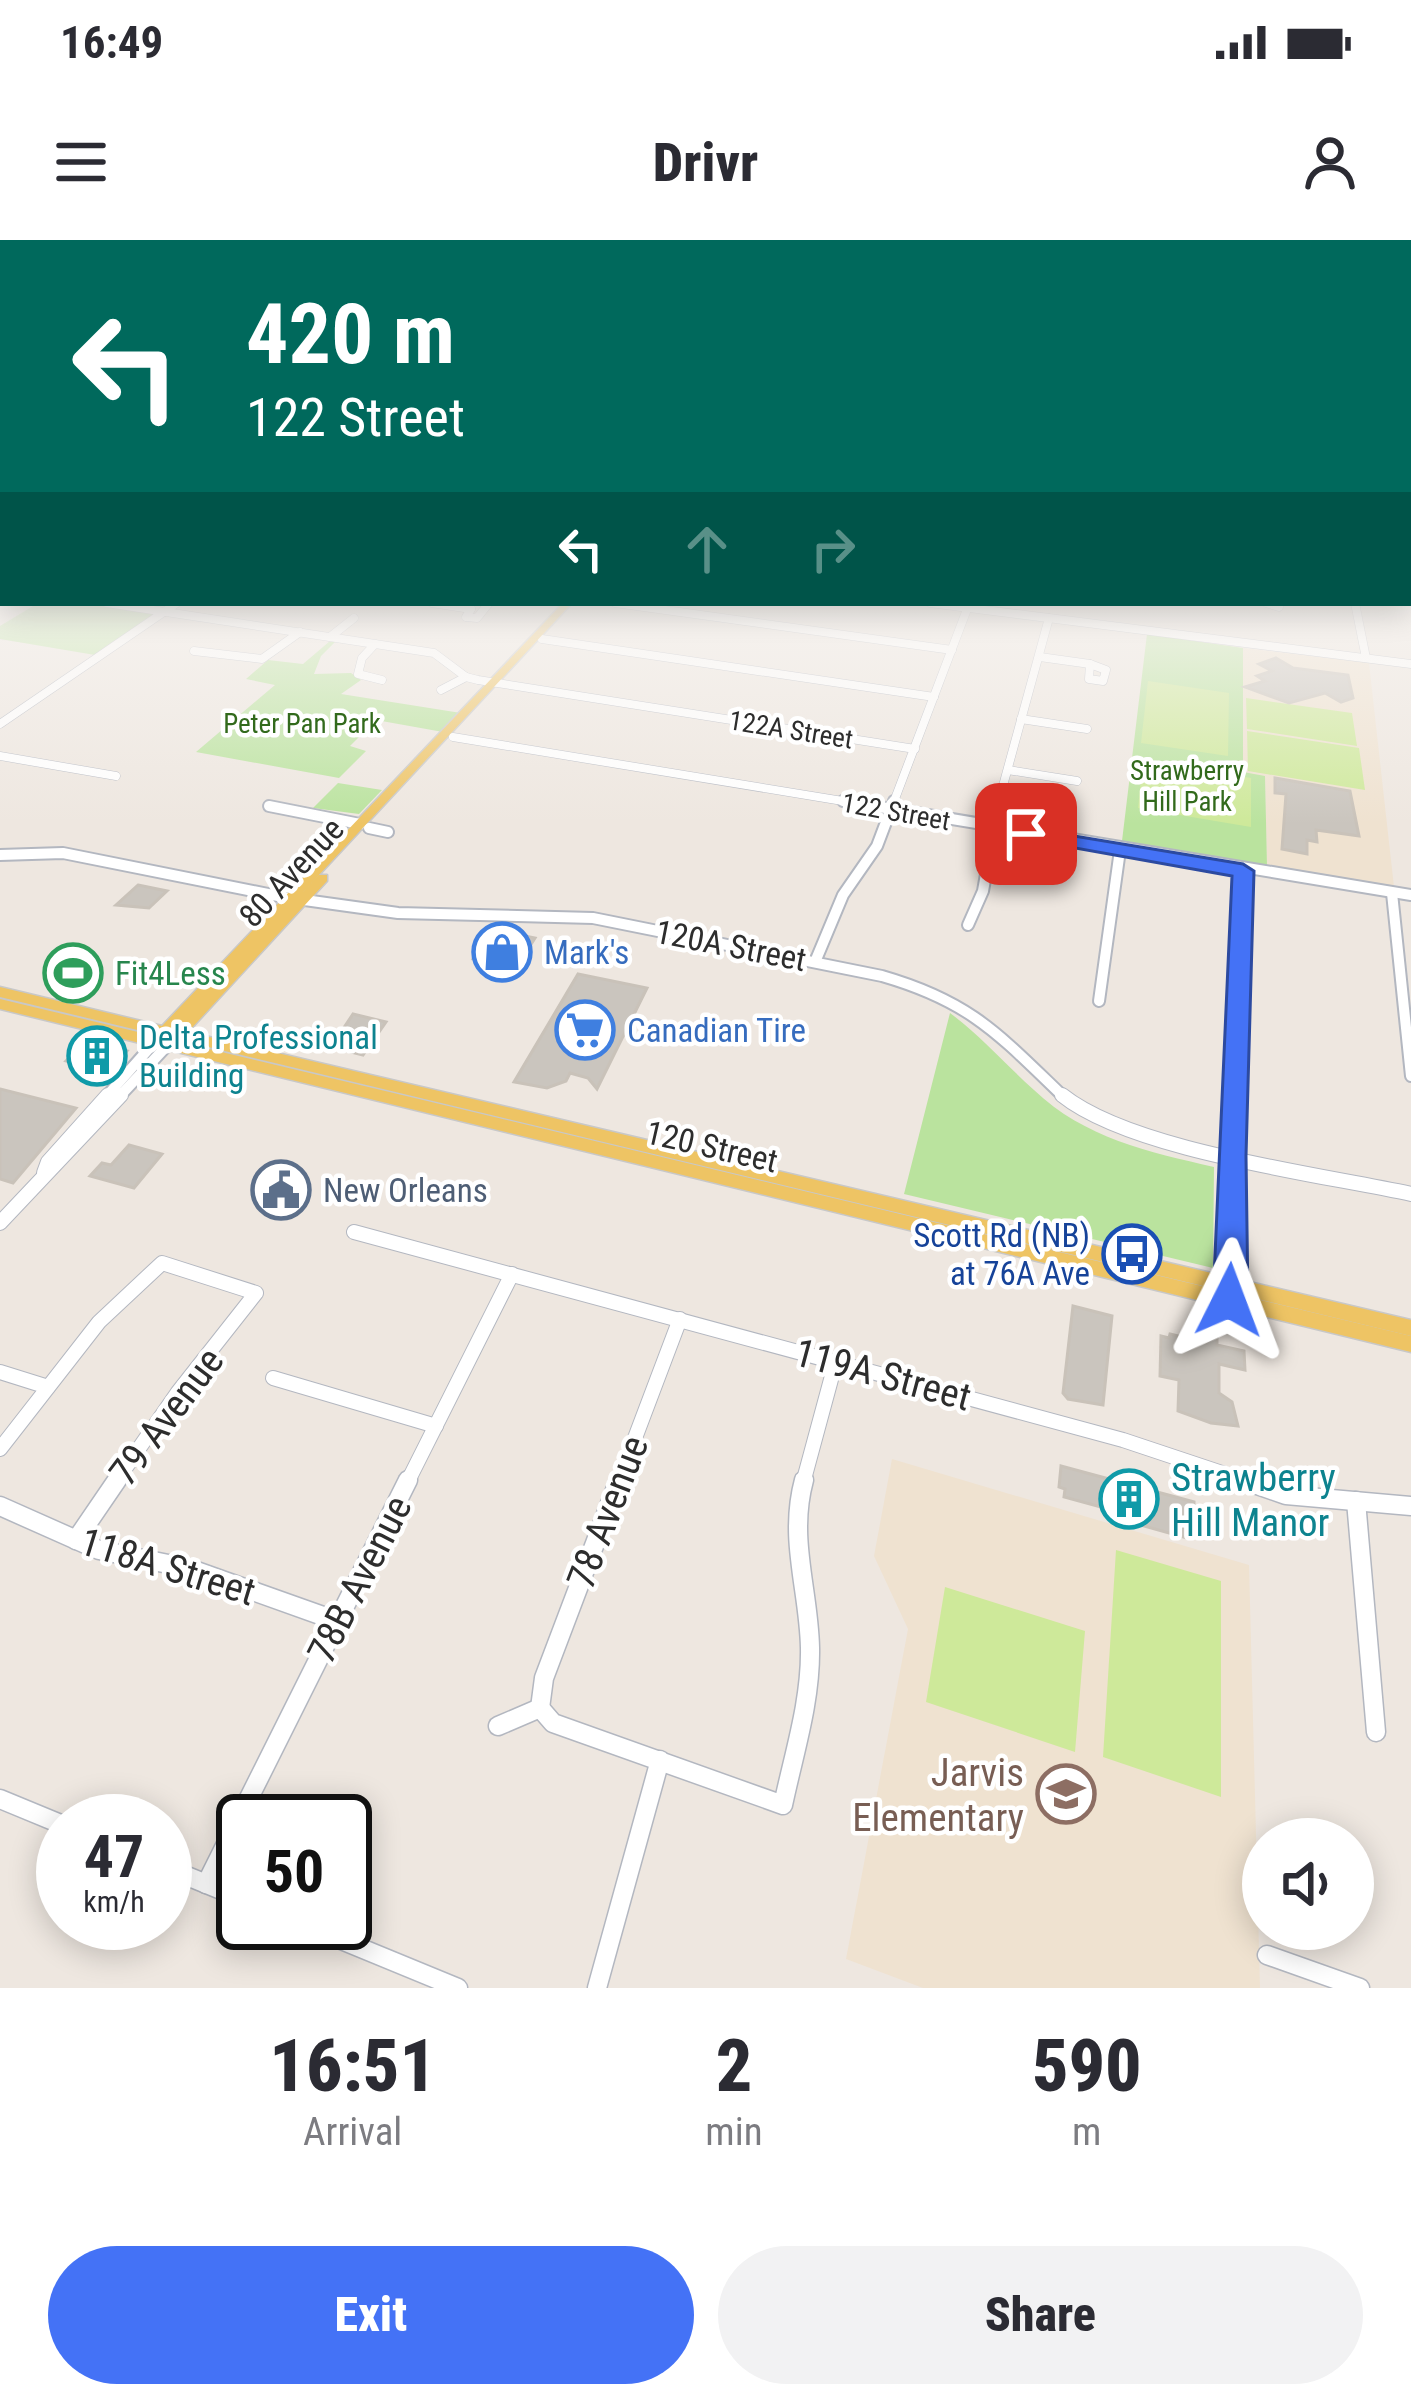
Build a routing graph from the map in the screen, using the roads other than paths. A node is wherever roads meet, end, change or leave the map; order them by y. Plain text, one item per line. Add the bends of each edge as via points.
1 (93, 661) edge
2 (362, 661) edge
3 (445, 661) edge
4 (518, 661) edge
5 (712, 661) edge
6 (948, 661) edge
7 (1039, 661) edge
8 (1066, 661) edge
9 (1090, 664) dead end
10 (466, 677) junction
11 (382, 680) dead end
12 (496, 684) junction
13 (441, 690) dead end
14 (934, 697) junction
15 (1022, 719) junction
16 (0, 724) edge
17 (1087, 729) dead end
18 (453, 737) junction
19 (914, 749) junction
20 (0, 756) edge
21 (1008, 770) junction
22 (116, 776) dead end
23 (1077, 782) dead end
24 (268, 806) dead end
25 (891, 811) junction
26 (364, 826) junction
27 (992, 828) junction
28 (388, 832) dead end
29 (1120, 850) junction
30 (0, 855) edge
31 (1243, 871) junction
32 (1391, 893) junction
33 (1411, 895) edge
34 (296, 899) junction
35 (968, 925) dead end
36 (815, 962) junction
37 (0, 992) edge
38 (1099, 1001) dead end
39 (0, 1004) edge
40 (167, 1038) junction
41 (1411, 1076) edge
42 (628, 1150) junction
43 (1232, 1156) junction
44 (1411, 1194) edge
45 (830, 1204) junction
46 (889, 1206) junction
47 (0, 1223) edge
48 (354, 1232) dead end
49 (512, 1274) junction
50 (1232, 1294) junction
51 (680, 1319) junction
52 (1411, 1328) edge
53 (1411, 1344) edge
54 (836, 1361) junction
55 (0, 1372) edge
56 (273, 1378) dead end
57 (48, 1387) junction
58 (436, 1426) junction
59 (0, 1449) edge
60 (1356, 1501) junction
61 (0, 1506) edge
62 (1411, 1506) edge
63 (76, 1540) junction
64 (337, 1621) junction
65 (540, 1708) junction
66 (498, 1726) dead end
67 (1376, 1732) dead end
68 (660, 1760) junction
69 (0, 1799) edge
70 (36, 1814) edge
71 (192, 1878) edge
72 (206, 1884) junction
73 (216, 1888) edge
74 (366, 1950) edge
75 (1267, 1955) dead end
76 (458, 1988) edge
77 (597, 1988) edge
78 (1360, 1988) edge

1 - 16 street
2 - 11 street via 358,674
3 - 10 street, 122A Street
4 - 12 main road, 80 Avenue
5 - 14 street
6 - 14 street
7 - 15 street
8 - 9 street
10 - 12 street, 122A Street
10 - 13 street
12 - 18 main road, 80 Avenue
12 - 19 street, 122A Street
12 - 26 main road, 80 Avenue
14 - 19 street
15 - 17 street
15 - 21 street
18 - 25 street, 122 Street
18 - 26 main road, 80 Avenue
19 - 25 street
20 - 22 street
21 - 23 street
21 - 27 street
24 - 26 street
25 - 27 street, 122 Street
25 - 36 street
26 - 28 street
26 - 34 main road, 80 Avenue
26 - 34 main road, 80 Avenue
27 - 29 street, 122 Street
27 - 35 street
29 - 31 street, 122 Street
29 - 38 street
30 - 34 street, 120A Street via 63,853
31 - 32 street, 122 Street
31 - 43 street
32 - 33 street, 122 Street
32 - 41 street
34 - 36 street, 120A Street via 440,917 592,918
34 - 40 main road, 80 Avenue
36 - 43 street, 120A Street via 908,982 980,1017 1066,1099 1102,1120
37 - 40 main road, 120 Street
39 - 40 main road, 120 Street
40 - 42 main road, 120 Street
40 - 42 main road, 120 Street via 559,1140
40 - 47 street, 80 Avenue
42 - 45 main road, 120 Street
42 - 46 main road, 120 Street
43 - 44 street, 120A Street
43 - 50 street
45 - 46 main road
45 - 50 main road, 120 Street
46 - 50 main road, 120 Street
48 - 49 street, 119A Street
49 - 51 street, 119A Street
49 - 58 street, 78B Avenue
50 - 52 main road, 120 Street
50 - 53 main road, 120 Street
51 - 54 street, 119A Street
51 - 65 street, 78 Avenue via 544,1678
54 - 60 street, 119A Street via 1124,1440 1286,1495
54 - 68 street via 798,1502 809,1688 783,1804
55 - 57 street
56 - 58 street
57 - 59 street
57 - 63 street, 79 Avenue via 99,1322 162,1263 256,1293
58 - 64 street, 78B Avenue
60 - 62 street, 119A Street
60 - 67 street
61 - 63 street, 118A Street
63 - 64 street, 118A Street via 188,1568
64 - 72 street, 78B Avenue
65 - 66 street
65 - 68 street via 553,1723
68 - 77 street
69 - 70 street
71 - 72 street
72 - 73 street
74 - 76 street
75 - 78 street

